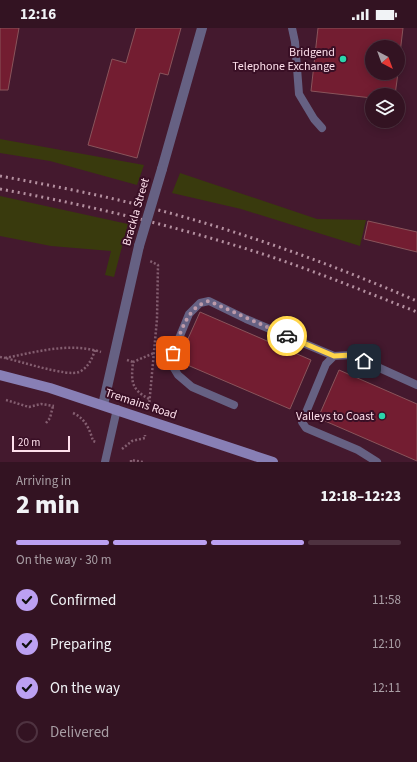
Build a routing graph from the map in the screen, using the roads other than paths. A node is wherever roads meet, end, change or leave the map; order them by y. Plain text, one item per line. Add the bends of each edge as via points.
1 (202, 28) edge
2 (292, 28) edge
3 (322, 128) dead end
4 (334, 356) junction
5 (0, 375) edge
6 (417, 385) edge
7 (103, 405) junction
8 (234, 405) dead end
9 (116, 409) junction
10 (105, 462) edge
11 (273, 462) edge
12 (377, 462) edge

1 - 7 street, Brackla Street, bridge via 138,251
2 - 3 lane via 299,94
4 - 6 lane via 351,355
4 - 8 lane via 209,301 200,303 189,314 173,353 172,365 178,375 192,387
4 - 12 lane via 326,364 302,422 306,428 358,450
5 - 7 main road, Tremains Road
7 - 9 main road, Tremains Road
9 - 10 lane
9 - 11 main road, Tremains Road

